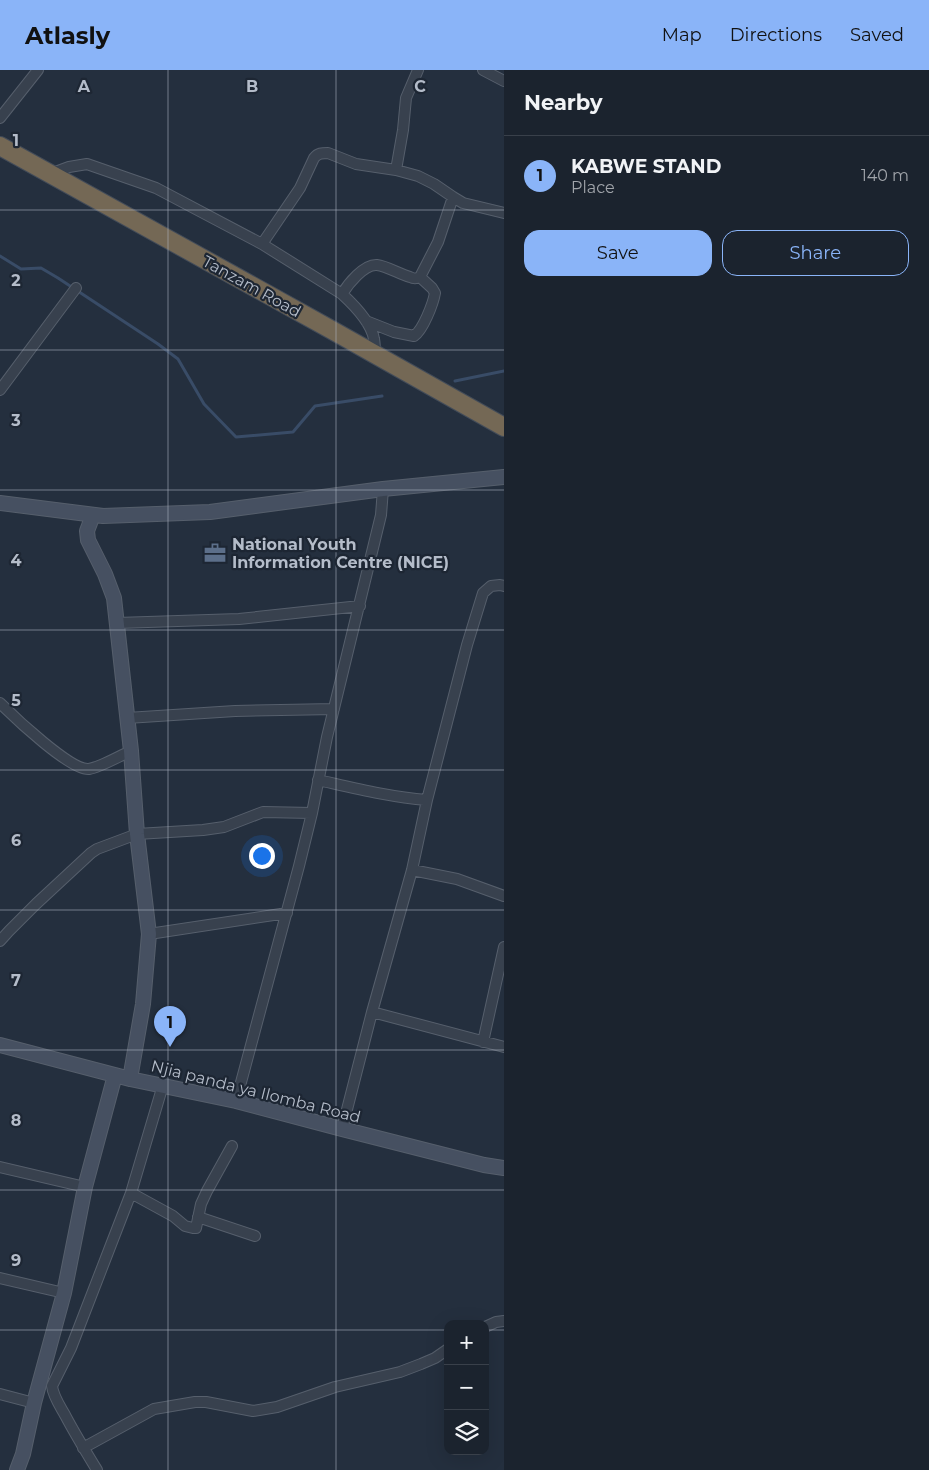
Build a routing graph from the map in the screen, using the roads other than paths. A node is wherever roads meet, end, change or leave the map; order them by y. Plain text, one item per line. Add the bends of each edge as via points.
1 (38, 70) edge
2 (418, 70) edge
3 (483, 70) edge
4 (504, 82) edge
5 (0, 118) edge
6 (1, 149) edge
7 (396, 170) junction
8 (50, 174) junction
9 (453, 197) junction
10 (504, 213) edge
11 (262, 244) junction
12 (420, 277) junction
13 (76, 288) dead end
14 (342, 294) junction
15 (366, 321) junction
16 (375, 355) junction
17 (0, 390) edge
18 (504, 427) edge
19 (504, 477) edge
20 (383, 489) junction
21 (1, 501) edge
22 (93, 515) junction
23 (504, 586) edge
24 (360, 606) junction
25 (117, 623) junction
26 (0, 704) edge
27 (334, 709) junction
28 (127, 718) junction
29 (131, 751) junction
30 (318, 780) junction
31 (427, 800) junction
32 (312, 813) junction
33 (137, 834) junction
34 (412, 870) junction
35 (504, 896) edge
36 (287, 913) junction
37 (149, 934) junction
38 (0, 941) edge
39 (504, 947) edge
40 (372, 1012) junction
41 (484, 1042) junction
42 (0, 1045) edge
43 (504, 1047) edge
44 (115, 1075) junction
45 (130, 1079) junction
46 (163, 1085) junction
47 (236, 1101) junction
48 (342, 1129) junction
49 (232, 1146) dead end
50 (0, 1167) edge
51 (504, 1168) edge
52 (85, 1187) junction
53 (131, 1193) junction
54 (198, 1217) junction
55 (254, 1236) dead end
56 (0, 1278) edge
57 (64, 1293) junction
58 (504, 1321) edge
59 (489, 1326) edge
60 (444, 1351) edge
61 (0, 1394) edge
62 (34, 1403) junction
63 (83, 1448) junction
64 (17, 1470) edge
65 (97, 1470) edge

1 - 5 street
2 - 7 street via 406,98
3 - 4 street
6 - 8 highway, Tanzam Road
7 - 9 street via 423,178
7 - 11 street via 356,164 328,153 318,154 300,188
8 - 11 street via 87,164 165,192
8 - 16 highway, Tanzam Road
9 - 10 street via 463,203
9 - 12 street via 438,242
11 - 14 street
12 - 14 street via 415,279 373,265 354,278
12 - 15 street via 435,293 417,334 394,332
13 - 17 street
14 - 15 street
15 - 16 street via 374,338
16 - 18 highway, Tanzam Road
19 - 20 main road
20 - 22 main road via 210,512
20 - 24 street via 381,515
21 - 22 main road
22 - 25 main road via 87,531 88,540 110,586
23 - 31 street via 491,586 483,593
24 - 25 street via 239,619
24 - 27 street
25 - 28 main road
26 - 29 street via 52,749 83,768 94,768
27 - 28 street
27 - 30 street
28 - 29 main road
29 - 33 main road
30 - 31 street
30 - 32 street
31 - 34 street
32 - 33 street via 262,812 224,827
32 - 36 street
33 - 37 main road
33 - 38 street via 91,853
34 - 35 street via 457,879
34 - 40 street
36 - 37 street
36 - 47 street
37 - 45 main road via 143,1004
39 - 41 street
40 - 41 street
40 - 48 street
41 - 43 street
42 - 44 main road, Njia panda ya Ilomba Road
44 - 45 main road, Njia panda ya Ilomba Road
44 - 52 main road
45 - 46 main road, Njia panda ya Ilomba Road
46 - 47 main road, Njia panda ya Ilomba Road
46 - 53 street
47 - 48 main road, Njia panda ya Ilomba Road
48 - 51 main road, Njia panda ya Ilomba Road
49 - 54 street via 207,1191
50 - 52 street
52 - 57 main road
53 - 54 street via 174,1216 185,1226 196,1228
53 - 63 street via 71,1348 52,1386
54 - 55 street
56 - 57 street
57 - 62 main road
58 - 59 street
60 - 63 street via 400,1372 335,1387 277,1407 249,1411 201,1402 149,1410
61 - 62 street
62 - 64 main road
63 - 65 street

